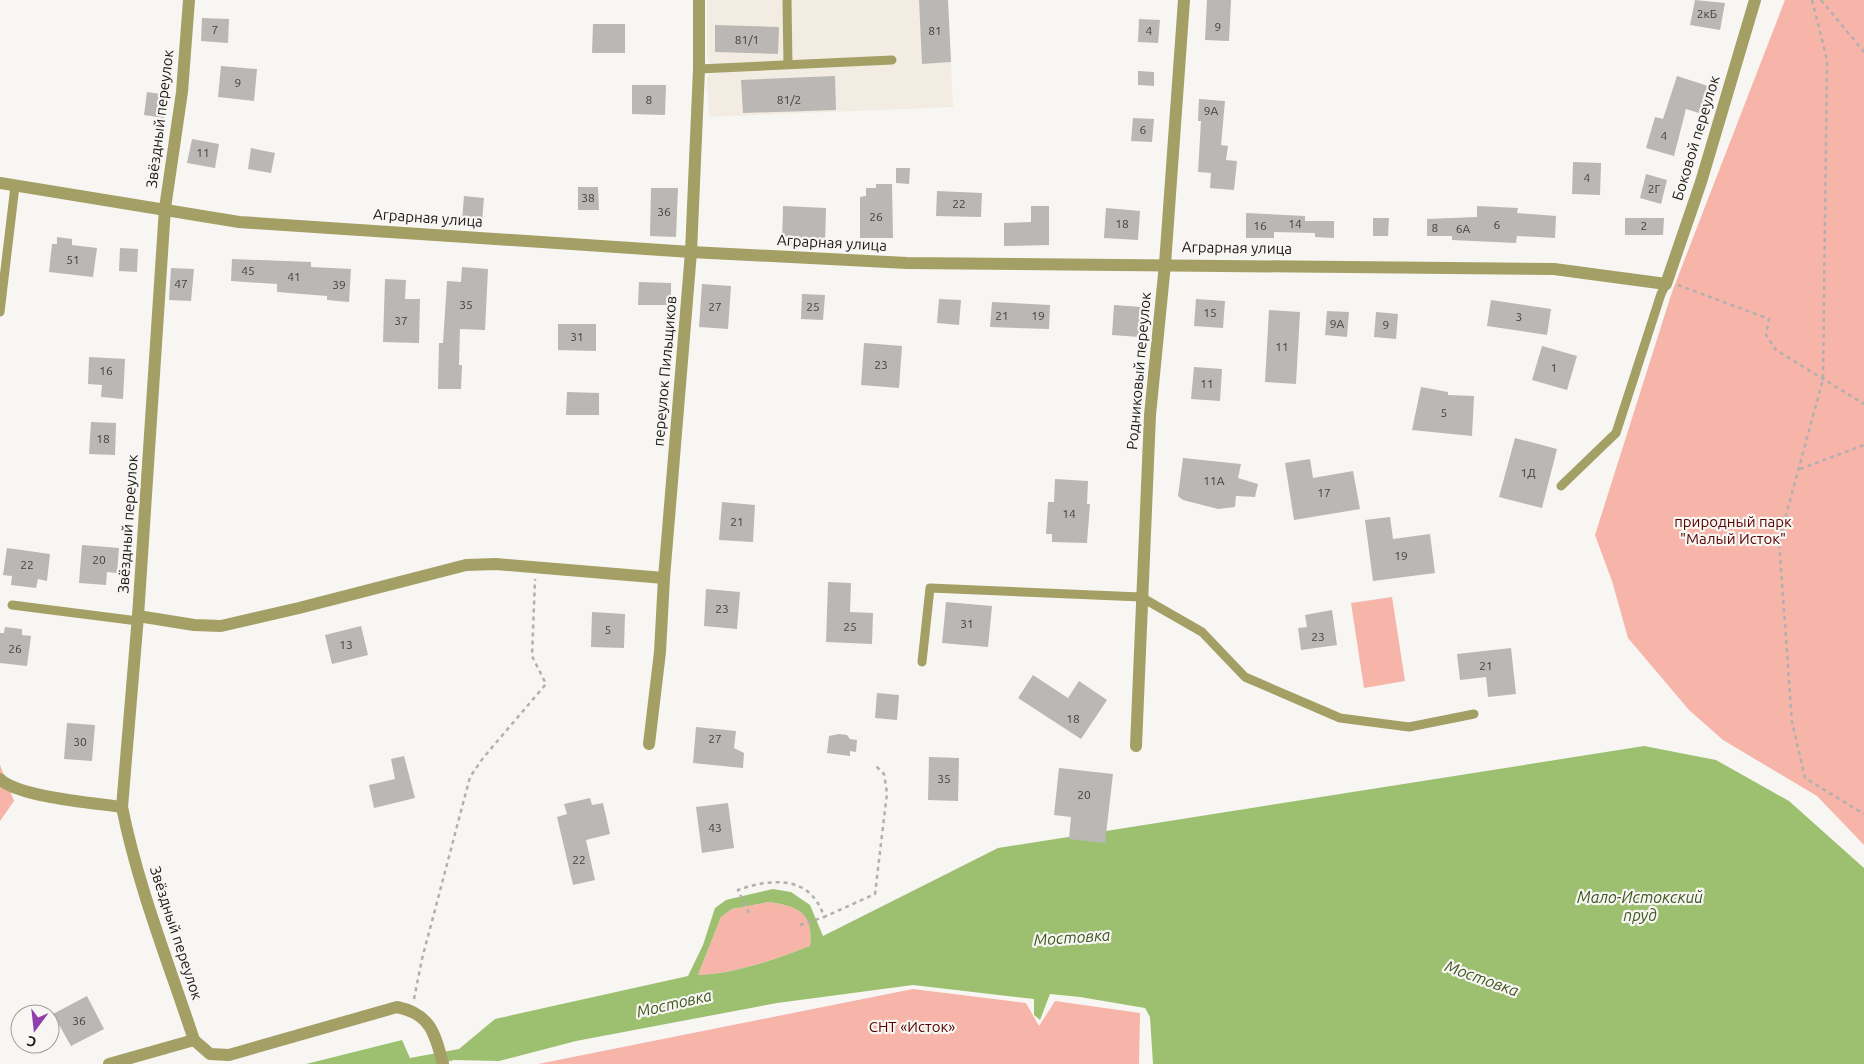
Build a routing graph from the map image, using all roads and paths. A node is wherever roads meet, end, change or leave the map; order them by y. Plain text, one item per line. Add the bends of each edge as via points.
1 (189, 0) edge
2 (699, 0) edge
3 (787, 0) edge
4 (1184, 0) edge
5 (1755, 0) edge
6 (1812, 0) edge
7 (1821, 0) edge
8 (1864, 52) edge
9 (892, 60) dead end
10 (788, 64) junction
11 (698, 69) junction
12 (0, 183) edge
13 (15, 186) junction
14 (165, 208) junction
15 (691, 252) junction
16 (1166, 264) junction
17 (2, 279) edge
18 (1666, 284) junction
19 (0, 312) edge
20 (1823, 379) junction
21 (1864, 404) edge
22 (1864, 445) edge
23 (1800, 469) junction
24 (1561, 486) dead end
25 (535, 567) junction
26 (664, 578) junction
27 (1141, 597) junction
28 (12, 605) dead end
29 (138, 618) junction
30 (922, 662) dead end
31 (1474, 714) dead end
32 (648, 744) dead end
33 (1136, 746) dead end
34 (875, 765) dead end
35 (0, 779) edge
36 (122, 807) junction
37 (1864, 814) edge
38 (749, 913) dead end
39 (824, 917) junction
40 (800, 925) dead end
41 (411, 1010) junction
42 (194, 1040) junction
43 (109, 1064) edge
44 (443, 1064) edge

1 - 14 street, Звёздный переулок via 182,92
2 - 11 street, переулок Пильщиков
3 - 10 lane
4 - 16 street, Родниковый переулок
5 - 18 street, Боковой переулок via 1701,182
6 - 20 path via 1826,60
7 - 8 path
9 - 10 lane
10 - 11 lane
11 - 15 street, переулок Пильщиков
12 - 13 street, Аграрная улица
13 - 14 street, Аграрная улица
13 - 17 lane
14 - 15 street, Аграрная улица via 239,222
14 - 29 street, Звёздный переулок
15 - 16 street, Аграрная улица via 907,263
15 - 26 street, переулок Пильщиков
16 - 18 street, Аграрная улица via 1554,269
16 - 27 street, Родниковый переулок via 1150,415
17 - 19 lane
18 - 20 path via 1674,284 1768,319 1766,335 1776,350
18 - 24 lane via 1616,433
20 - 21 path
20 - 23 path
22 - 23 path
23 - 37 path via 1779,541 1792,722 1805,778
25 - 26 street
25 - 29 street via 466,565 221,626
25 - 41 path via 532,656 546,684 470,777
26 - 32 street, переулок Пильщиков via 660,652
27 - 30 lane via 930,588
27 - 31 lane via 1202,632 1245,677 1340,718 1408,727
27 - 33 street, Родниковый переулок
28 - 29 lane
29 - 36 street, Звёздный переулок
34 - 39 path via 884,774 888,793 875,894
35 - 36 street via 6,785 28,792
36 - 42 street, Звёздный переулок via 143,886
38 - 39 path via 738,890 762,882 783,882 799,886 814,896
39 - 40 path
41 - 42 street via 397,1007 229,1055 210,1054
41 - 44 street via 428,1022
42 - 43 street

